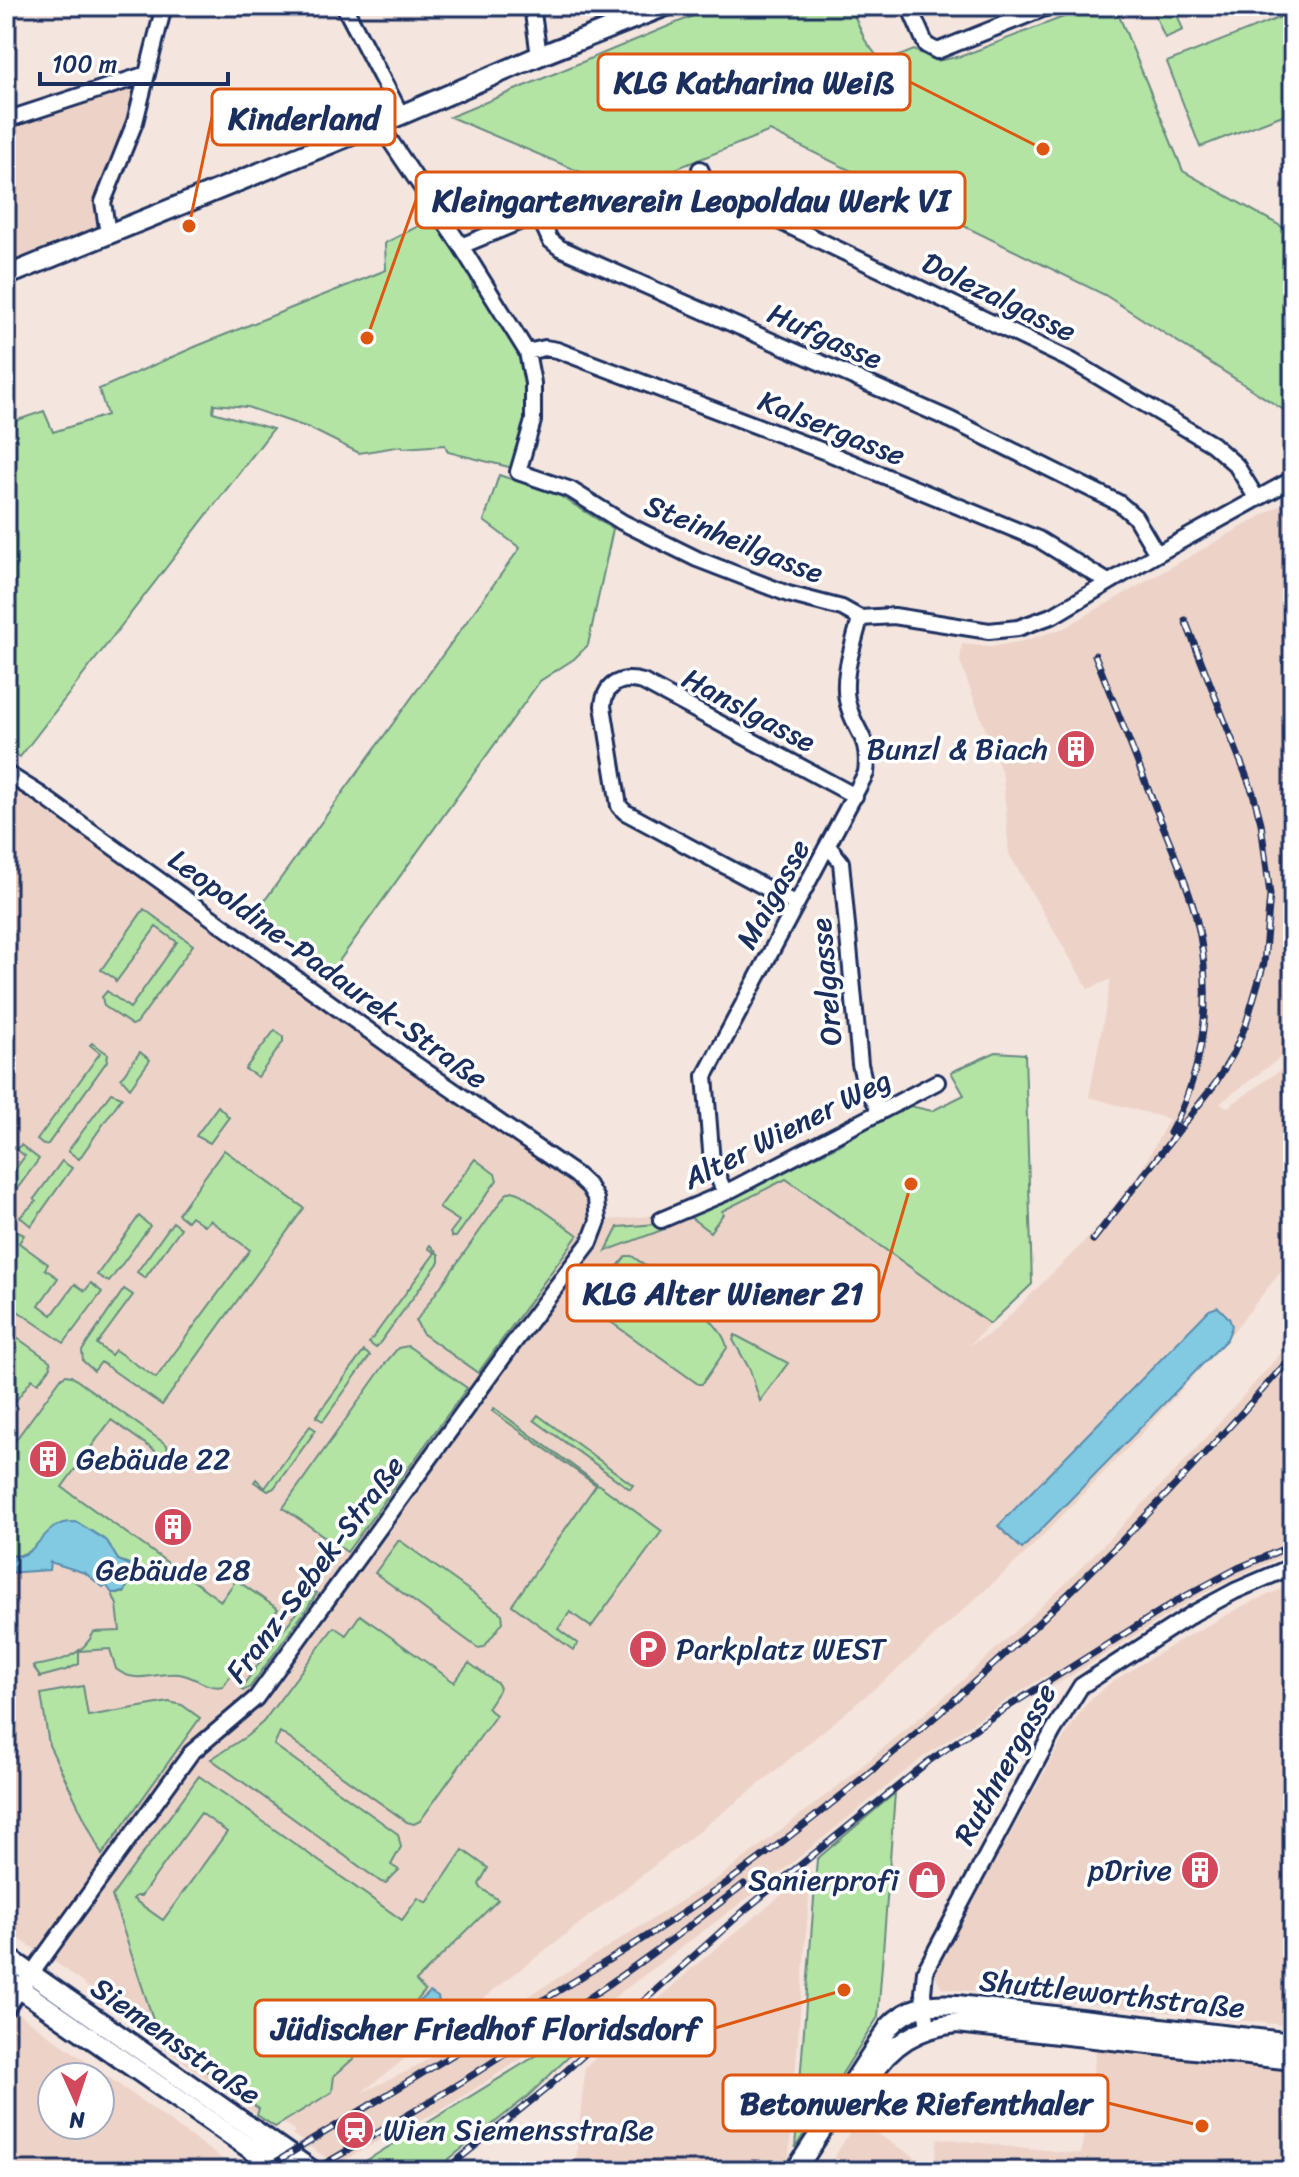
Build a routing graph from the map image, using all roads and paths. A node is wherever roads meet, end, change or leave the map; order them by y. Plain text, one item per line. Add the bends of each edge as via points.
1 (164, 6) edge
2 (344, 6) edge
3 (532, 6) edge
4 (666, 6) edge
5 (909, 6) edge
6 (1050, 6) edge
7 (539, 56) junction
8 (147, 74) junction
9 (401, 115) junction
10 (6, 120) edge
11 (379, 124) junction
12 (700, 169) dead end
13 (108, 234) junction
14 (461, 246) junction
15 (6, 276) edge
16 (527, 352) junction
17 (1293, 479) edge
18 (1257, 499) junction
19 (1157, 554) junction
20 (1108, 582) junction
21 (860, 618) junction
22 (6, 773) edge
23 (855, 796) junction
24 (829, 847) junction
25 (796, 904) junction
26 (937, 1082) dead end
27 (880, 1112) junction
28 (725, 1193) junction
29 (661, 1220) dead end
30 (598, 1221) joint
31 (1293, 1566) edge
32 (6, 1956) edge
33 (19, 1981) edge
34 (924, 2006) junction
35 (6, 2009) edge
36 (928, 2028) junction
37 (1293, 2043) edge
38 (1293, 2060) edge
39 (282, 2171) edge
40 (313, 2171) edge
41 (795, 2171) edge
42 (809, 2171) edge

1 - 8 street
2 - 9 street
3 - 7 street
4 - 7 main road
5 - 6 street via 932,50
7 - 9 main road
8 - 10 street
8 - 13 street via 135,122 103,202
9 - 11 main road
11 - 13 main road
11 - 14 street, Steinheilgasse
12 - 18 street, Dolezalgasse via 718,192 1072,361 1212,444 1236,465
13 - 15 main road
14 - 16 street, Steinheilgasse
14 - 19 street, Hufgasse via 540,218 560,248 951,420 1119,503 1135,517
16 - 20 street, Kalsergasse via 557,350 831,454 1038,539
16 - 21 street, Steinheilgasse via 533,421 518,472 571,490 697,559
17 - 18 street, Steinheilgasse
18 - 19 street, Steinheilgasse
19 - 20 street, Steinheilgasse
20 - 21 street, Steinheilgasse via 1054,615 1018,628 989,631 894,616
21 - 23 street, Maigasse via 846,681 847,701 868,755
22 - 30 street, Leopoldine-Padaurek-Straße via 576,1175 596,1199
23 - 24 street, Maigasse
23 - 25 street, Hanslgasse via 643,682 616,681 604,696 619,806
24 - 25 street, Maigasse
24 - 27 street, Orelgasse via 841,862 860,1064
25 - 28 street, Maigasse via 705,1076 712,1163
26 - 27 street, Alter Wiener Weg
27 - 28 street, Alter Wiener Weg
28 - 29 street, Alter Wiener Weg
30 - 33 street, Franz-Sebek-Straße via 590,1242 256,1698 191,1753
31 - 34 street, Ruthnergasse via 1194,1613 1081,1686 925,1971
32 - 33 main road, Siemensstraße
33 - 35 street, Franz-Sebek-Straße
33 - 39 main road, Siemensstraße
33 - 40 main road, Siemensstraße
34 - 36 street, Ruthnergasse
34 - 37 main road, Shuttleworthstraße via 957,2005
34 - 41 main road via 901,2015 889,2027
36 - 38 main road, Shuttleworthstraße via 970,2024
36 - 42 main road via 898,2044 880,2062

